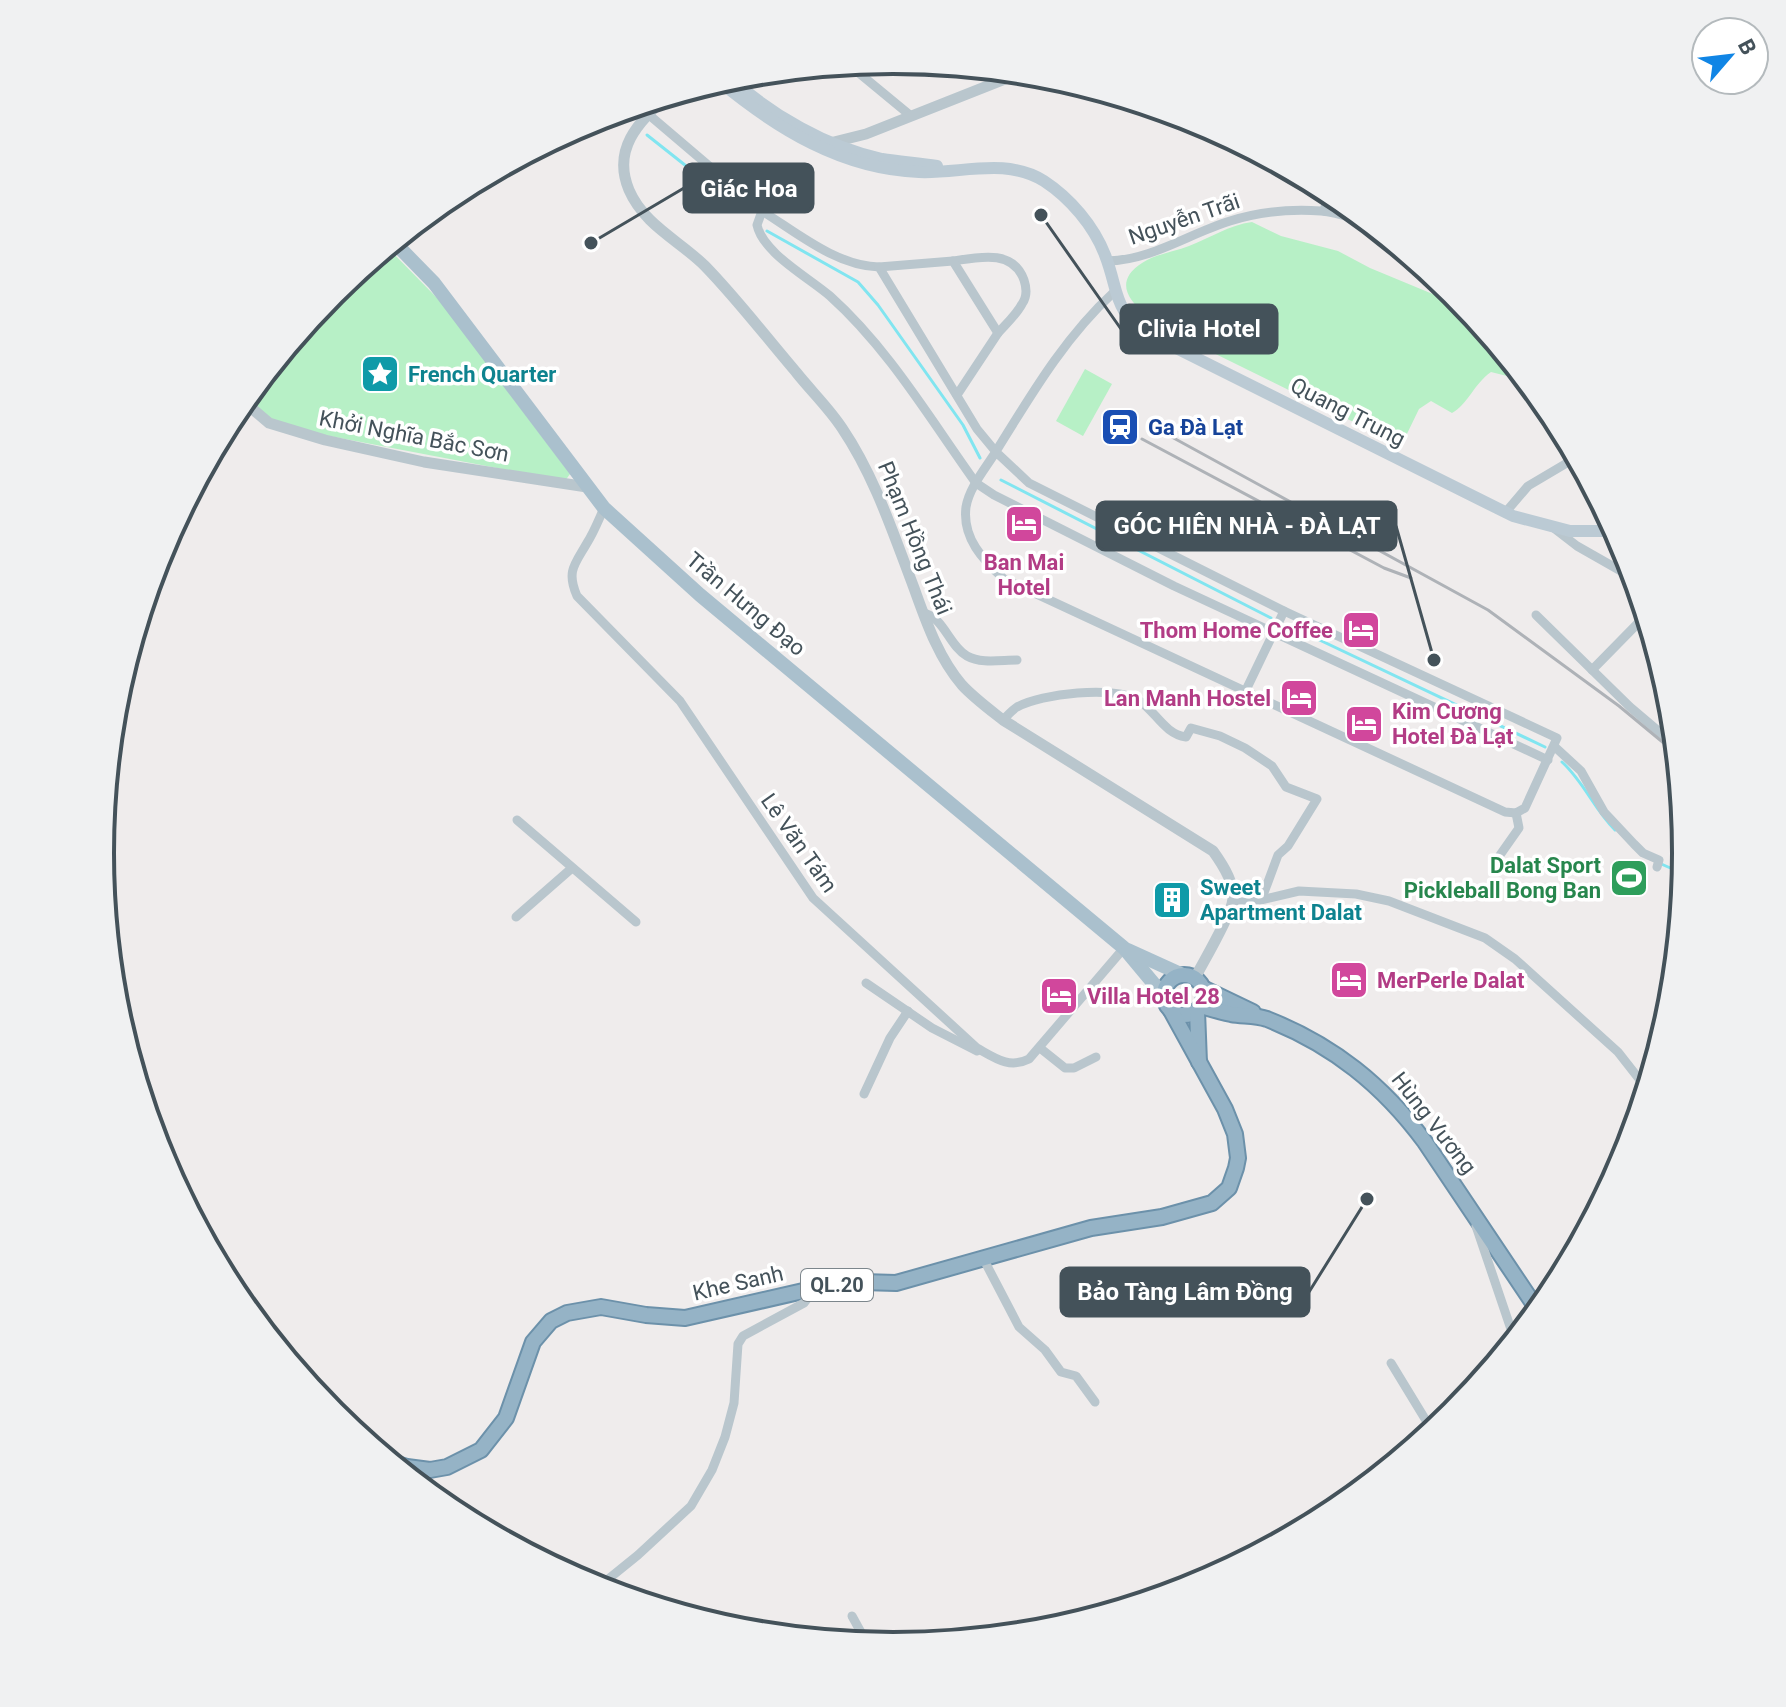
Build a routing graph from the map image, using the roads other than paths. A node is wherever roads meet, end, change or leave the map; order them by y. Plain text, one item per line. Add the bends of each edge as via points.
1 (862, 75) edge
2 (998, 82) edge
3 (745, 88) edge
4 (731, 91) edge
5 (648, 114) joint
6 (911, 116) junction
7 (809, 143) junction
8 (835, 143) junction
9 (956, 169) junction
10 (1326, 205) edge
11 (762, 211) junction
12 (1324, 211) junction
13 (1341, 215) edge
14 (401, 249) edge
15 (953, 261) junction
16 (1107, 261) junction
17 (879, 267) junction
18 (1114, 292) junction
19 (998, 333) junction
20 (957, 395) junction
21 (253, 409) edge
22 (996, 452) junction
23 (1567, 463) edge
24 (976, 483) junction
25 (587, 487) junction
26 (604, 508) junction
27 (1505, 513) junction
28 (1555, 529) junction
29 (1602, 531) edge
30 (1618, 570) edge
31 (1284, 611) junction
32 (923, 613) junction
33 (1536, 615) dead end
34 (1637, 624) edge
35 (1273, 631) junction
36 (1017, 660) dead end
37 (1592, 670) junction
38 (1246, 690) junction
39 (1003, 720) junction
40 (1663, 734) edge
41 (1555, 747) junction
42 (1548, 760) junction
43 (1516, 813) junction
44 (517, 820) dead end
45 (1500, 855) dead end
46 (1658, 864) dead end
47 (572, 868) junction
48 (1262, 898) junction
49 (1233, 902) junction
50 (516, 917) dead end
51 (636, 922) dead end
52 (1124, 948) junction
53 (1194, 980) junction
54 (866, 983) dead end
55 (1167, 1001) junction
56 (1199, 1008) junction
57 (908, 1011) junction
58 (1264, 1018) junction
59 (1040, 1048) junction
60 (1096, 1057) dead end
61 (995, 1059) junction
62 (1200, 1067) junction
63 (1639, 1079) edge
64 (864, 1094) dead end
65 (1469, 1206) junction
66 (983, 1258) junction
67 (815, 1288) junction
68 (1531, 1300) edge
69 (1511, 1328) edge
70 (1391, 1363) dead end
71 (1095, 1402) dead end
72 (1427, 1421) edge
73 (413, 1468) edge
74 (608, 1579) edge
75 (852, 1616) dead end
76 (861, 1632) edge

1 - 6 street
2 - 6 street
3 - 8 main road, Nguyễn Trãi via 795,126
4 - 7 main road, Nguyễn Trãi
5 - 11 street
5 - 32 street, Phạm Hồng Thái via 627,140 624,153 628,188 639,208 703,263 842,427 875,484
6 - 8 street
7 - 8 street
7 - 9 main road, Nguyễn Trãi via 883,169
8 - 9 main road, Nguyễn Trãi via 881,159
9 - 16 main road, Nguyễn Trãi via 1011,170 1043,180 1082,217
10 - 12 street
11 - 17 street via 849,261
11 - 24 street via 757,225 767,246 858,321
12 - 13 street, Nguyễn Trãi
12 - 16 street, Nguyễn Trãi via 1253,215 1180,244
14 - 25 main road, Trần Hưng Đạo via 434,283
15 - 17 street
15 - 19 street
15 - 19 street via 1002,258 1023,276 1024,303
16 - 18 main road, Quang Trung
17 - 20 street
18 - 22 street via 1059,352
18 - 27 main road, Quang Trung via 1131,319 1152,336
19 - 20 street
20 - 22 street
21 - 25 street, Khởi Nghĩa Bắc Sơn via 269,423 325,440 424,462
22 - 24 street
22 - 31 street via 1029,483
23 - 27 street via 1528,486
24 - 35 street via 1137,568
24 - 38 street via 966,505 967,526 985,561 1004,579
25 - 26 main road, Trần Hưng Đạo
26 - 52 main road, Trần Hưng Đạo via 700,595
26 - 61 street, Lê Văn Tám via 573,566 571,583 577,596 680,701 813,898
27 - 28 main road, Quang Trung
28 - 29 main road, Quang Trung
28 - 30 street
31 - 35 street
31 - 41 street via 1557,738
32 - 36 street via 932,615 969,657
32 - 39 street, Phạm Hồng Thái via 962,685
33 - 37 street
34 - 37 street
35 - 38 street
35 - 42 street
37 - 40 street
38 - 43 street
39 - 48 street via 1017,707 1049,697 1116,694 1141,701 1177,736 1186,737 1191,728 1258,755 1286,787 1317,799 1278,855
39 - 49 street, Phạm Hồng Thái via 1213,851 1230,881
41 - 42 street
41 - 46 street via 1581,771 1625,836
42 - 43 street via 1525,808
43 - 45 street via 1519,828
44 - 47 street
47 - 50 street
47 - 51 street
48 - 49 street
48 - 63 street via 1299,891 1379,897 1495,943 1618,1052
49 - 53 street
52 - 53 main road, Trần Hưng Đạo
52 - 55 main road, Trần Hưng Đạo
52 - 59 street
53 - 55 highway via 1172,979
53 - 56 highway, QL.20 via 1205,994
53 - 58 highway
54 - 57 street
55 - 56 highway via 1179,1014
55 - 62 highway, Khe Sanh / QL.20
56 - 58 highway, Hùng Vương
56 - 62 highway, Khe Sanh / QL.20
57 - 61 street
57 - 64 street
58 - 65 highway, Hùng Vương via 1372,1080 1408,1118
59 - 60 street via 1065,1068
59 - 61 street via 1019,1064
62 - 66 highway, Khe Sanh / QL.20 via 1225,1109 1238,1158 1229,1188 1212,1203
65 - 68 highway, Hùng Vương
65 - 69 street
66 - 67 highway, Khe Sanh / QL.20 via 896,1283
66 - 71 street via 1019,1327 1061,1372 1076,1376
67 - 73 highway, Khe Sanh / QL.20 via 685,1318 601,1307 567,1313 551,1321 533,1342 506,1418 481,1450 447,1467
67 - 74 street via 804,1303 743,1336 734,1403 705,1482 691,1506
70 - 72 street
75 - 76 street

